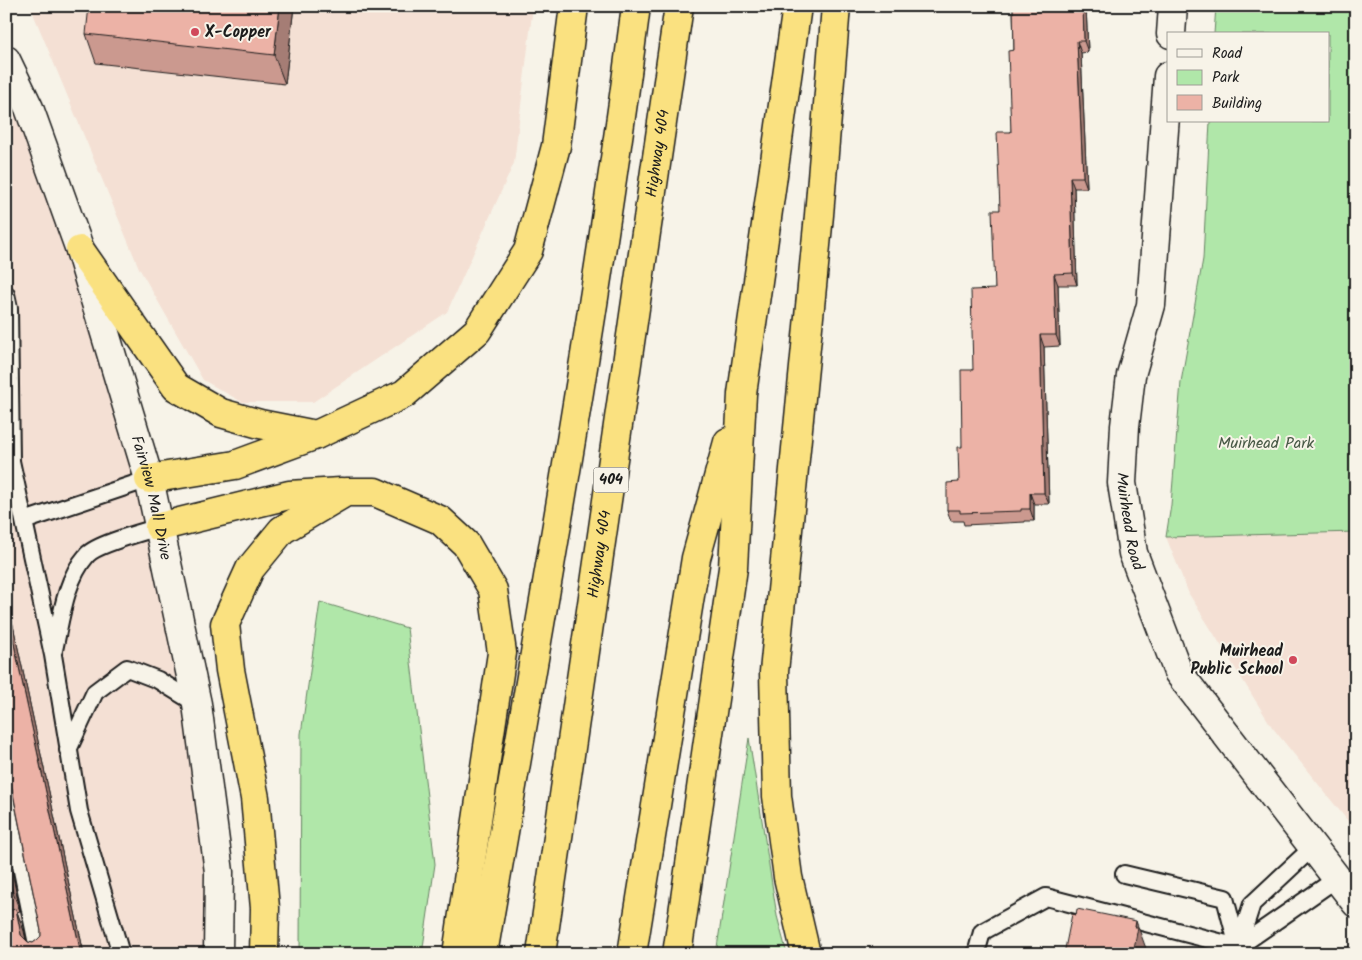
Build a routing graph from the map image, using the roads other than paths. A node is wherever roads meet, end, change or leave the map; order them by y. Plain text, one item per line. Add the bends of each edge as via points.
1 (574, 6) edge
2 (636, 6) edge
3 (679, 6) edge
4 (797, 6) edge
5 (836, 6) edge
6 (1173, 6) edge
7 (1171, 32) edge
8 (6, 60) edge
9 (1167, 89) edge
10 (80, 250) junction
11 (6, 294) edge
12 (742, 394) junction
13 (316, 435) junction
14 (149, 479) junction
15 (346, 492) junction
16 (24, 522) junction
17 (159, 527) junction
18 (52, 655) junction
19 (197, 704) junction
20 (68, 750) junction
21 (6, 792) edge
22 (12, 848) edge
23 (1312, 848) junction
24 (1124, 874) dead end
25 (1336, 879) junction
26 (1356, 903) edge
27 (32, 918) junction
28 (15, 922) edge
29 (1238, 947) junction
30 (39, 954) edge
31 (121, 954) edge
32 (218, 954) edge
33 (264, 954) edge
34 (457, 954) edge
35 (483, 954) edge
36 (541, 954) edge
37 (632, 954) edge
38 (677, 954) edge
39 (806, 954) edge
40 (976, 954) edge

1 - 13 highway via 556,146 528,251 477,331 404,394
2 - 35 highway via 617,153
3 - 36 highway, Highway 404 / 404
4 - 12 highway
5 - 39 highway via 774,672 777,796 788,877
6 - 7 street
8 - 10 street, Fairview Mall Drive via 29,108
9 - 23 street, Muirhead Road via 1151,305 1131,374 1125,426 1122,483 1133,553 1178,672
10 - 13 highway via 176,386 221,413
10 - 14 street, Fairview Mall Drive
11 - 16 lane via 9,308 11,461
12 - 37 highway via 696,558
12 - 38 highway via 733,568
13 - 14 highway via 235,465
14 - 16 lane
14 - 17 street, Fairview Mall Drive
15 - 17 highway via 289,495
15 - 33 highway via 282,530 250,569 225,624 230,670 254,798 265,908
15 - 34 highway via 375,492 440,520 466,544 493,590 502,653
16 - 18 lane
17 - 18 lane via 119,539 88,554 69,585
17 - 19 street, Fairview Mall Drive
18 - 20 lane
19 - 20 lane via 158,680 127,668 95,692
19 - 32 street, Fairview Mall Drive via 219,872
20 - 31 lane via 79,811
21 - 22 lane
22 - 27 lane
23 - 25 street, Muirhead Road
23 - 29 lane via 1252,904
24 - 29 lane via 1225,898
25 - 26 street, Muirhead Road
25 - 29 lane
27 - 28 lane
27 - 30 lane
29 - 40 lane via 1046,897 982,932

